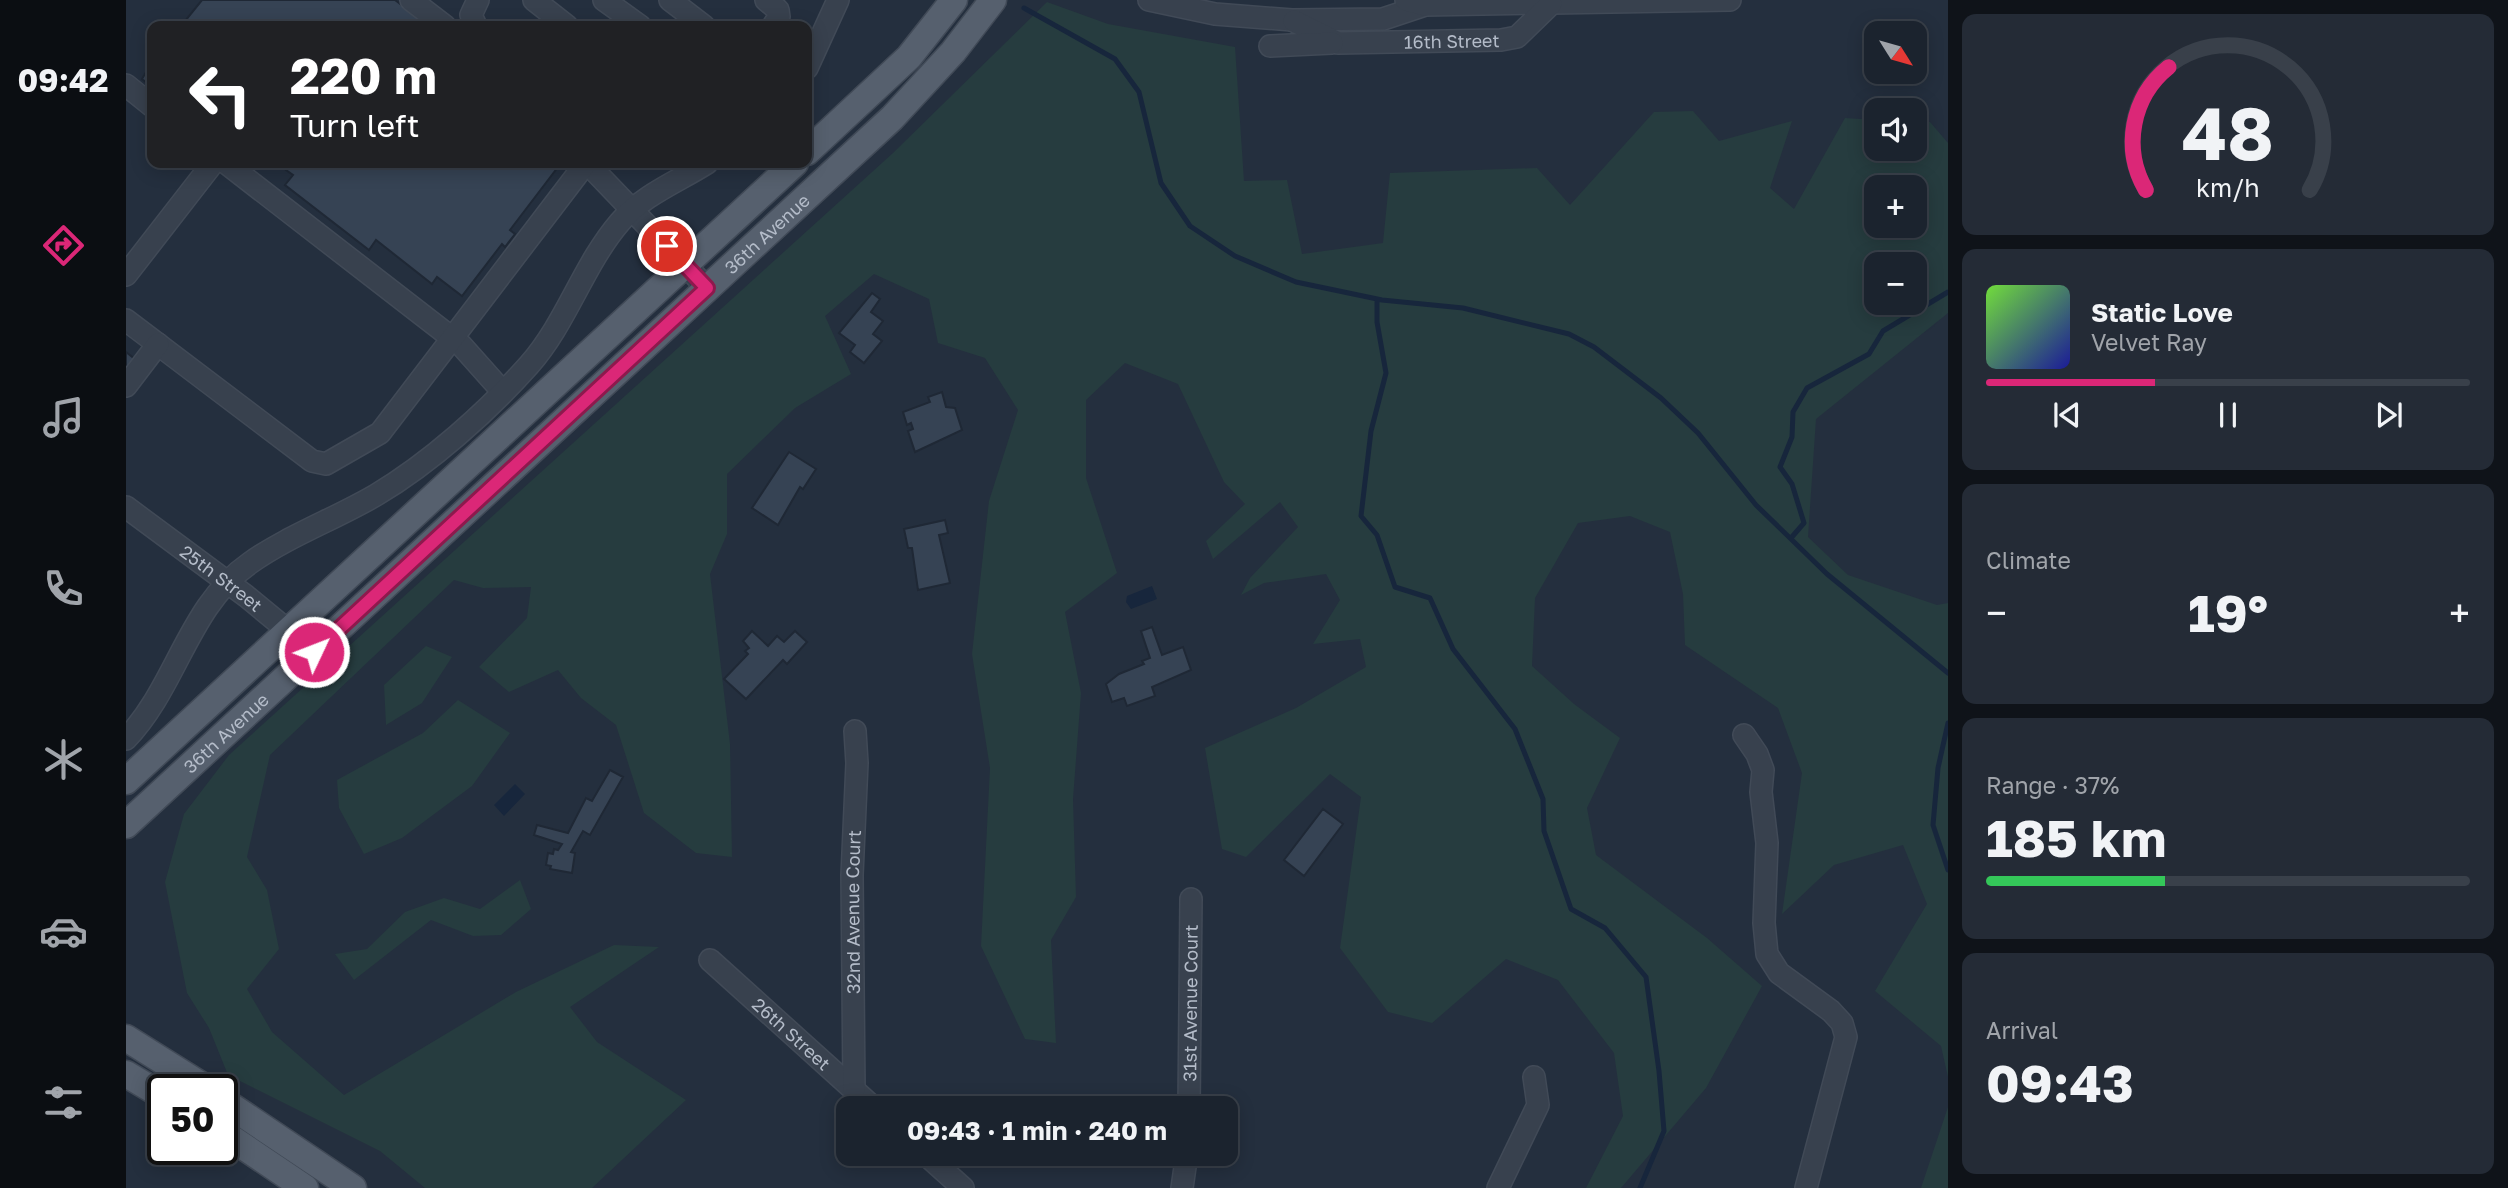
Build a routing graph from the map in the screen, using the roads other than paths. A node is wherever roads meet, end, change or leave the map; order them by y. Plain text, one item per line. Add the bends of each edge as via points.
1 (411, 0) edge
2 (478, 0) edge
3 (534, 0) edge
4 (604, 0) edge
5 (670, 0) edge
6 (766, 0) edge
7 (838, 0) edge
8 (993, 0) edge
9 (1149, 0) edge
10 (1730, 0) edge
11 (952, 2) edge
12 (1416, 2) edge
13 (1551, 4) junction
14 (1292, 20) junction
15 (438, 21) edge
16 (474, 21) edge
17 (561, 21) edge
18 (633, 21) edge
19 (697, 21) edge
20 (776, 21) edge
21 (1338, 43) junction
22 (1270, 46) dead end
23 (812, 57) edge
24 (126, 85) edge
25 (147, 102) edge
26 (812, 147) edge
27 (208, 168) edge
28 (232, 168) edge
29 (582, 168) edge
30 (591, 168) edge
31 (699, 168) edge
32 (790, 168) edge
33 (633, 209) junction
34 (685, 264) junction
35 (126, 275) edge
36 (707, 288) junction
37 (126, 320) edge
38 (451, 337) junction
39 (158, 344) junction
40 (126, 386) edge
41 (502, 391) junction
42 (126, 507) edge
43 (228, 584) junction
44 (289, 631) junction
45 (314, 652) junction
46 (855, 731) dead end
47 (1744, 735) dead end
48 (126, 739) edge
49 (126, 781) edge
50 (126, 825) edge
51 (1191, 899) dead end
52 (710, 960) dead end
53 (126, 1038) edge
54 (126, 1074) edge
55 (183, 1074) edge
56 (1534, 1077) dead end
57 (147, 1086) edge
58 (854, 1090) junction
59 (861, 1096) edge
60 (1189, 1096) edge
61 (238, 1111) edge
62 (238, 1143) edge
63 (938, 1166) edge
64 (1185, 1166) edge
65 (305, 1188) edge
66 (353, 1188) edge
67 (963, 1188) edge
68 (1182, 1188) edge
69 (1498, 1188) edge
70 (1806, 1188) edge

1 - 15 street
2 - 16 street via 471,15
3 - 17 street
4 - 18 street
5 - 19 street
6 - 20 street via 778,9
7 - 23 street
8 - 36 main road, 36th Avenue via 892,118
9 - 14 street, 16th Street via 1215,14
10 - 13 street, 16th Street
11 - 26 main road via 909,57
12 - 13 street, 16th Street
12 - 14 street, 16th Street via 1383,19
13 - 21 street, 16th Street via 1517,37 1501,40
14 - 21 street, 16th Street
21 - 22 street, 16th Street
24 - 25 street
27 - 35 street
28 - 38 street
29 - 38 street
30 - 33 street
31 - 33 street
32 - 34 main road, 36th Avenue
33 - 34 street
33 - 41 street via 608,237 550,338
34 - 36 street
34 - 44 main road, 36th Avenue
36 - 45 main road, 36th Avenue
37 - 39 street
38 - 39 street via 380,433 319,465
38 - 41 street
39 - 40 street
41 - 43 street via 399,481 249,563
42 - 43 street, 25th Street
43 - 44 street, 25th Street
43 - 48 street via 202,611 159,695
44 - 45 street, 25th Street
44 - 49 main road, 36th Avenue
45 - 50 main road, 36th Avenue
46 - 58 street, 32nd Avenue Court
47 - 70 street via 1763,770 1768,954 1779,973 1831,1011 1842,1023 1846,1037
51 - 60 street, 31st Avenue Court
52 - 58 street, 26th Street
53 - 55 main road
54 - 57 main road
56 - 69 street via 1538,1105
58 - 59 street, 26th Street
61 - 66 main road
62 - 65 main road
63 - 67 street
64 - 68 street

